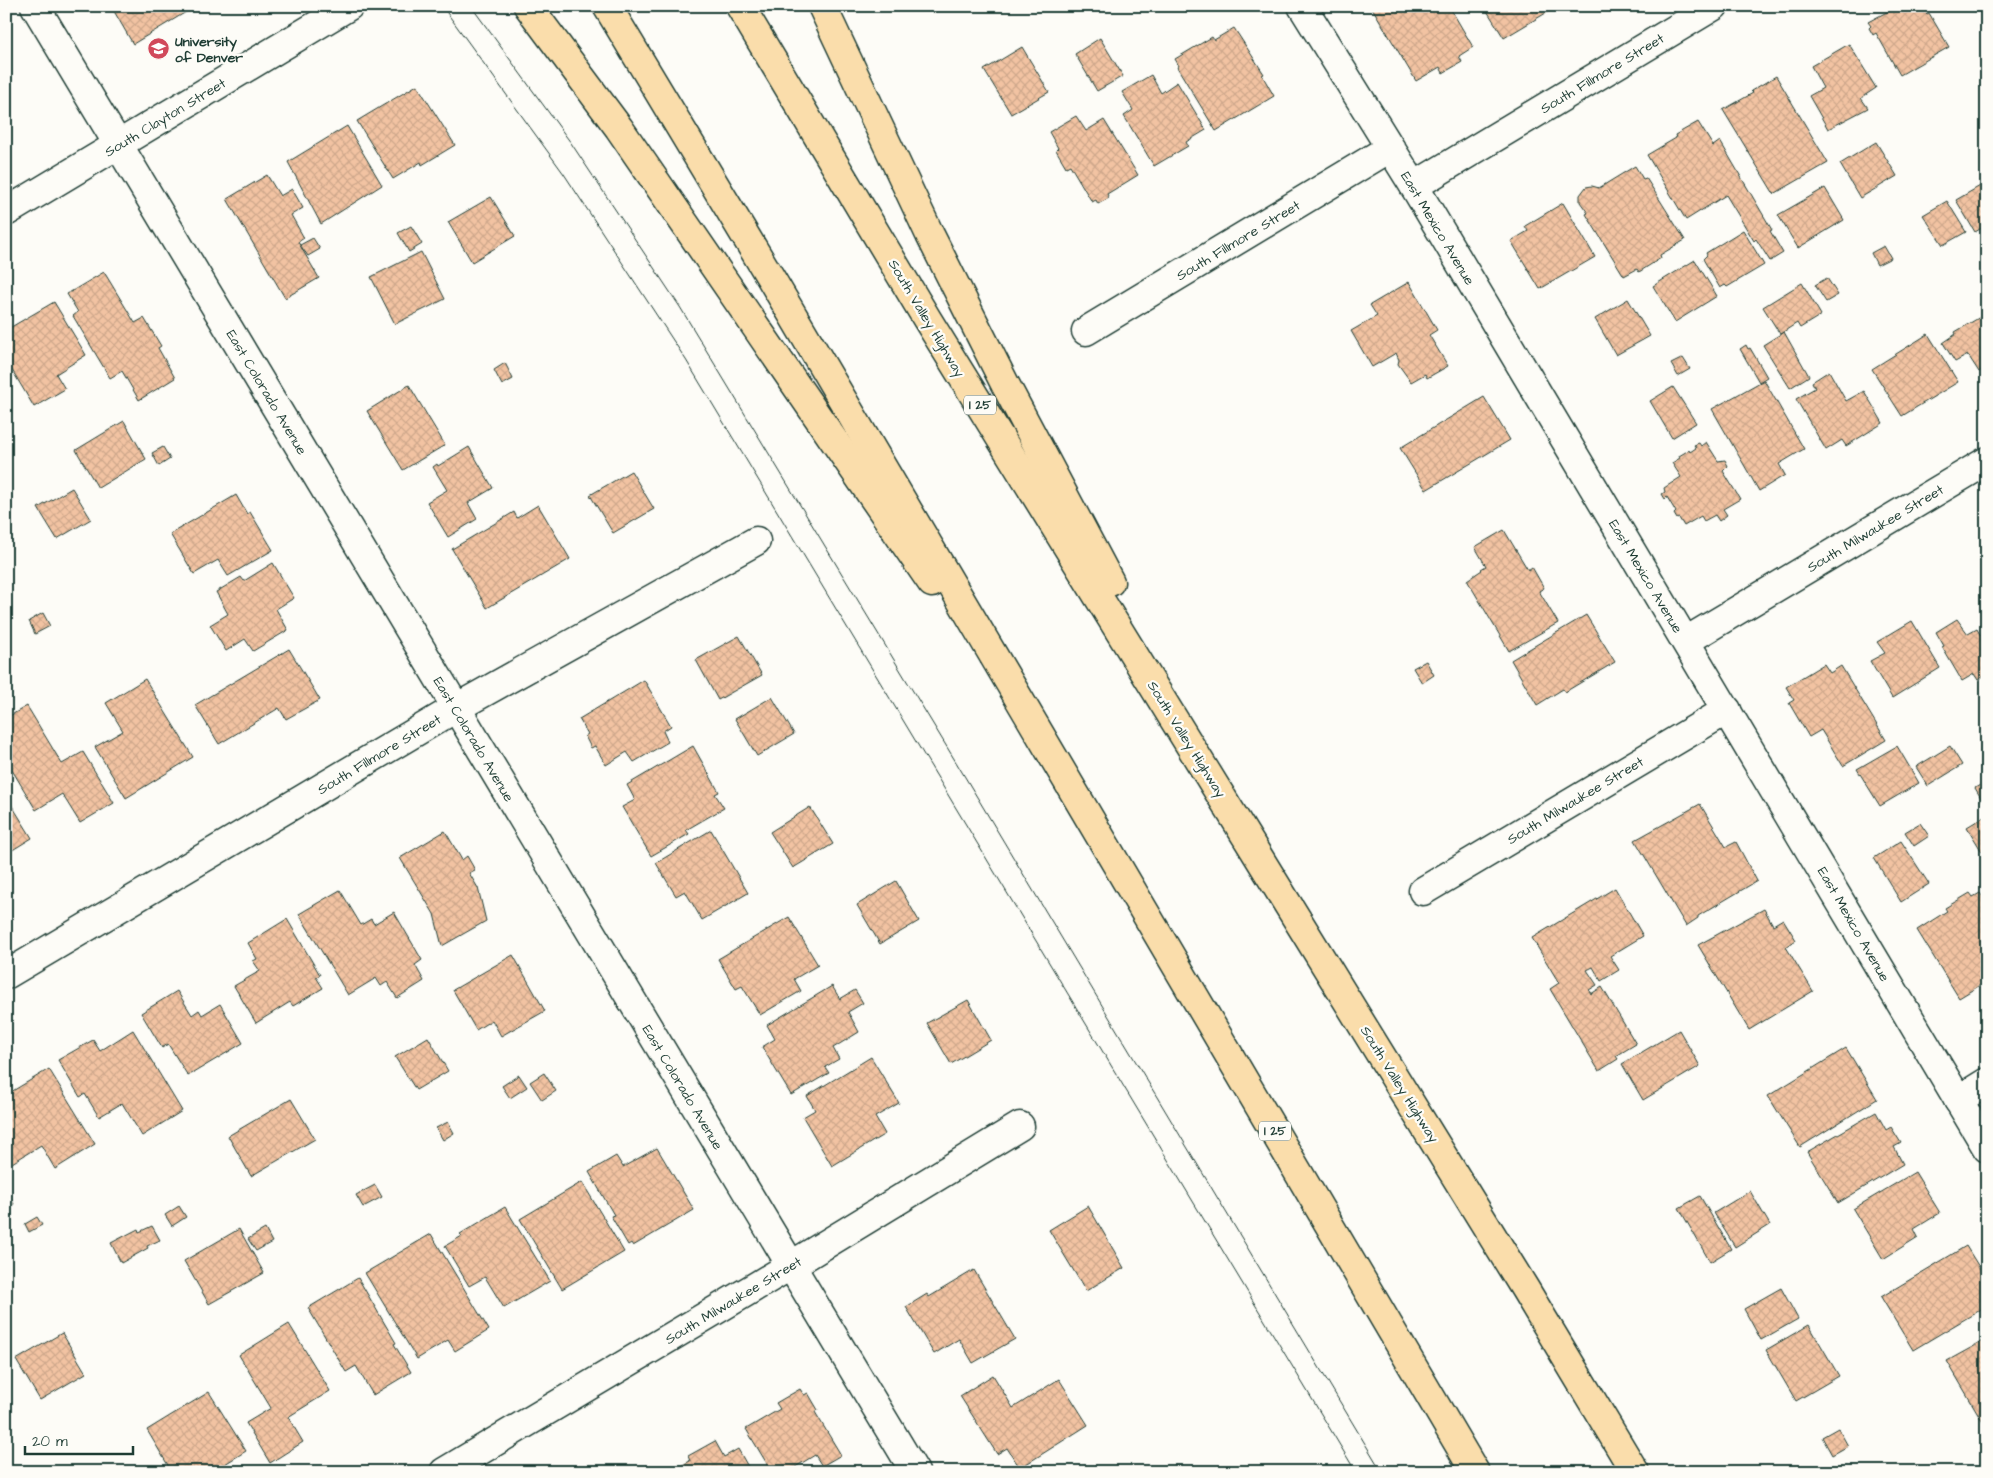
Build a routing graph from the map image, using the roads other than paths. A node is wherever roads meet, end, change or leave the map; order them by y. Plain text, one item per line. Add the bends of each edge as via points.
1 (35, 6) edge
2 (349, 6) edge
3 (528, 6) edge
4 (607, 6) edge
5 (740, 6) edge
6 (822, 6) edge
7 (1302, 6) edge
8 (1714, 6) edge
9 (120, 144) junction
10 (1390, 148) junction
11 (1414, 186) junction
12 (6, 212) edge
13 (1086, 331) dead end
14 (1987, 461) edge
15 (756, 541) dead end
16 (1686, 641) junction
17 (456, 708) junction
18 (1727, 710) junction
19 (1074, 791) junction
20 (1226, 800) junction
21 (1423, 891) dead end
22 (6, 975) edge
23 (1987, 1082) edge
24 (1958, 1100) junction
25 (1020, 1126) dead end
26 (1987, 1148) edge
27 (790, 1266) junction
28 (444, 1472) edge
29 (915, 1472) edge
30 (1475, 1472) edge
31 (1634, 1472) edge

1 - 9 street, East Colorado Avenue
2 - 9 street, South Clayton Street
3 - 19 highway via 618,128
4 - 19 highway, I 25
5 - 20 highway, South Valley Highway / I 25 via 927,319
6 - 20 highway via 930,236 1005,384
7 - 10 street, East Mexico Avenue
8 - 11 street, South Fillmore Street
9 - 12 street, South Clayton Street
9 - 17 street, East Colorado Avenue
10 - 11 street, East Mexico Avenue
10 - 13 street, South Fillmore Street
11 - 16 street, East Mexico Avenue
14 - 16 street, South Milwaukee Street
15 - 17 street, South Fillmore Street
16 - 18 street, East Mexico Avenue
17 - 22 street, South Fillmore Street
17 - 27 street, East Colorado Avenue
18 - 21 street, South Milwaukee Street
18 - 24 street, East Mexico Avenue
19 - 30 highway, I 25
20 - 31 highway, South Valley Highway / I 25
23 - 24 street
24 - 26 street, East Mexico Avenue
25 - 27 street, South Milwaukee Street
27 - 28 street, South Milwaukee Street
27 - 29 street, East Colorado Avenue

